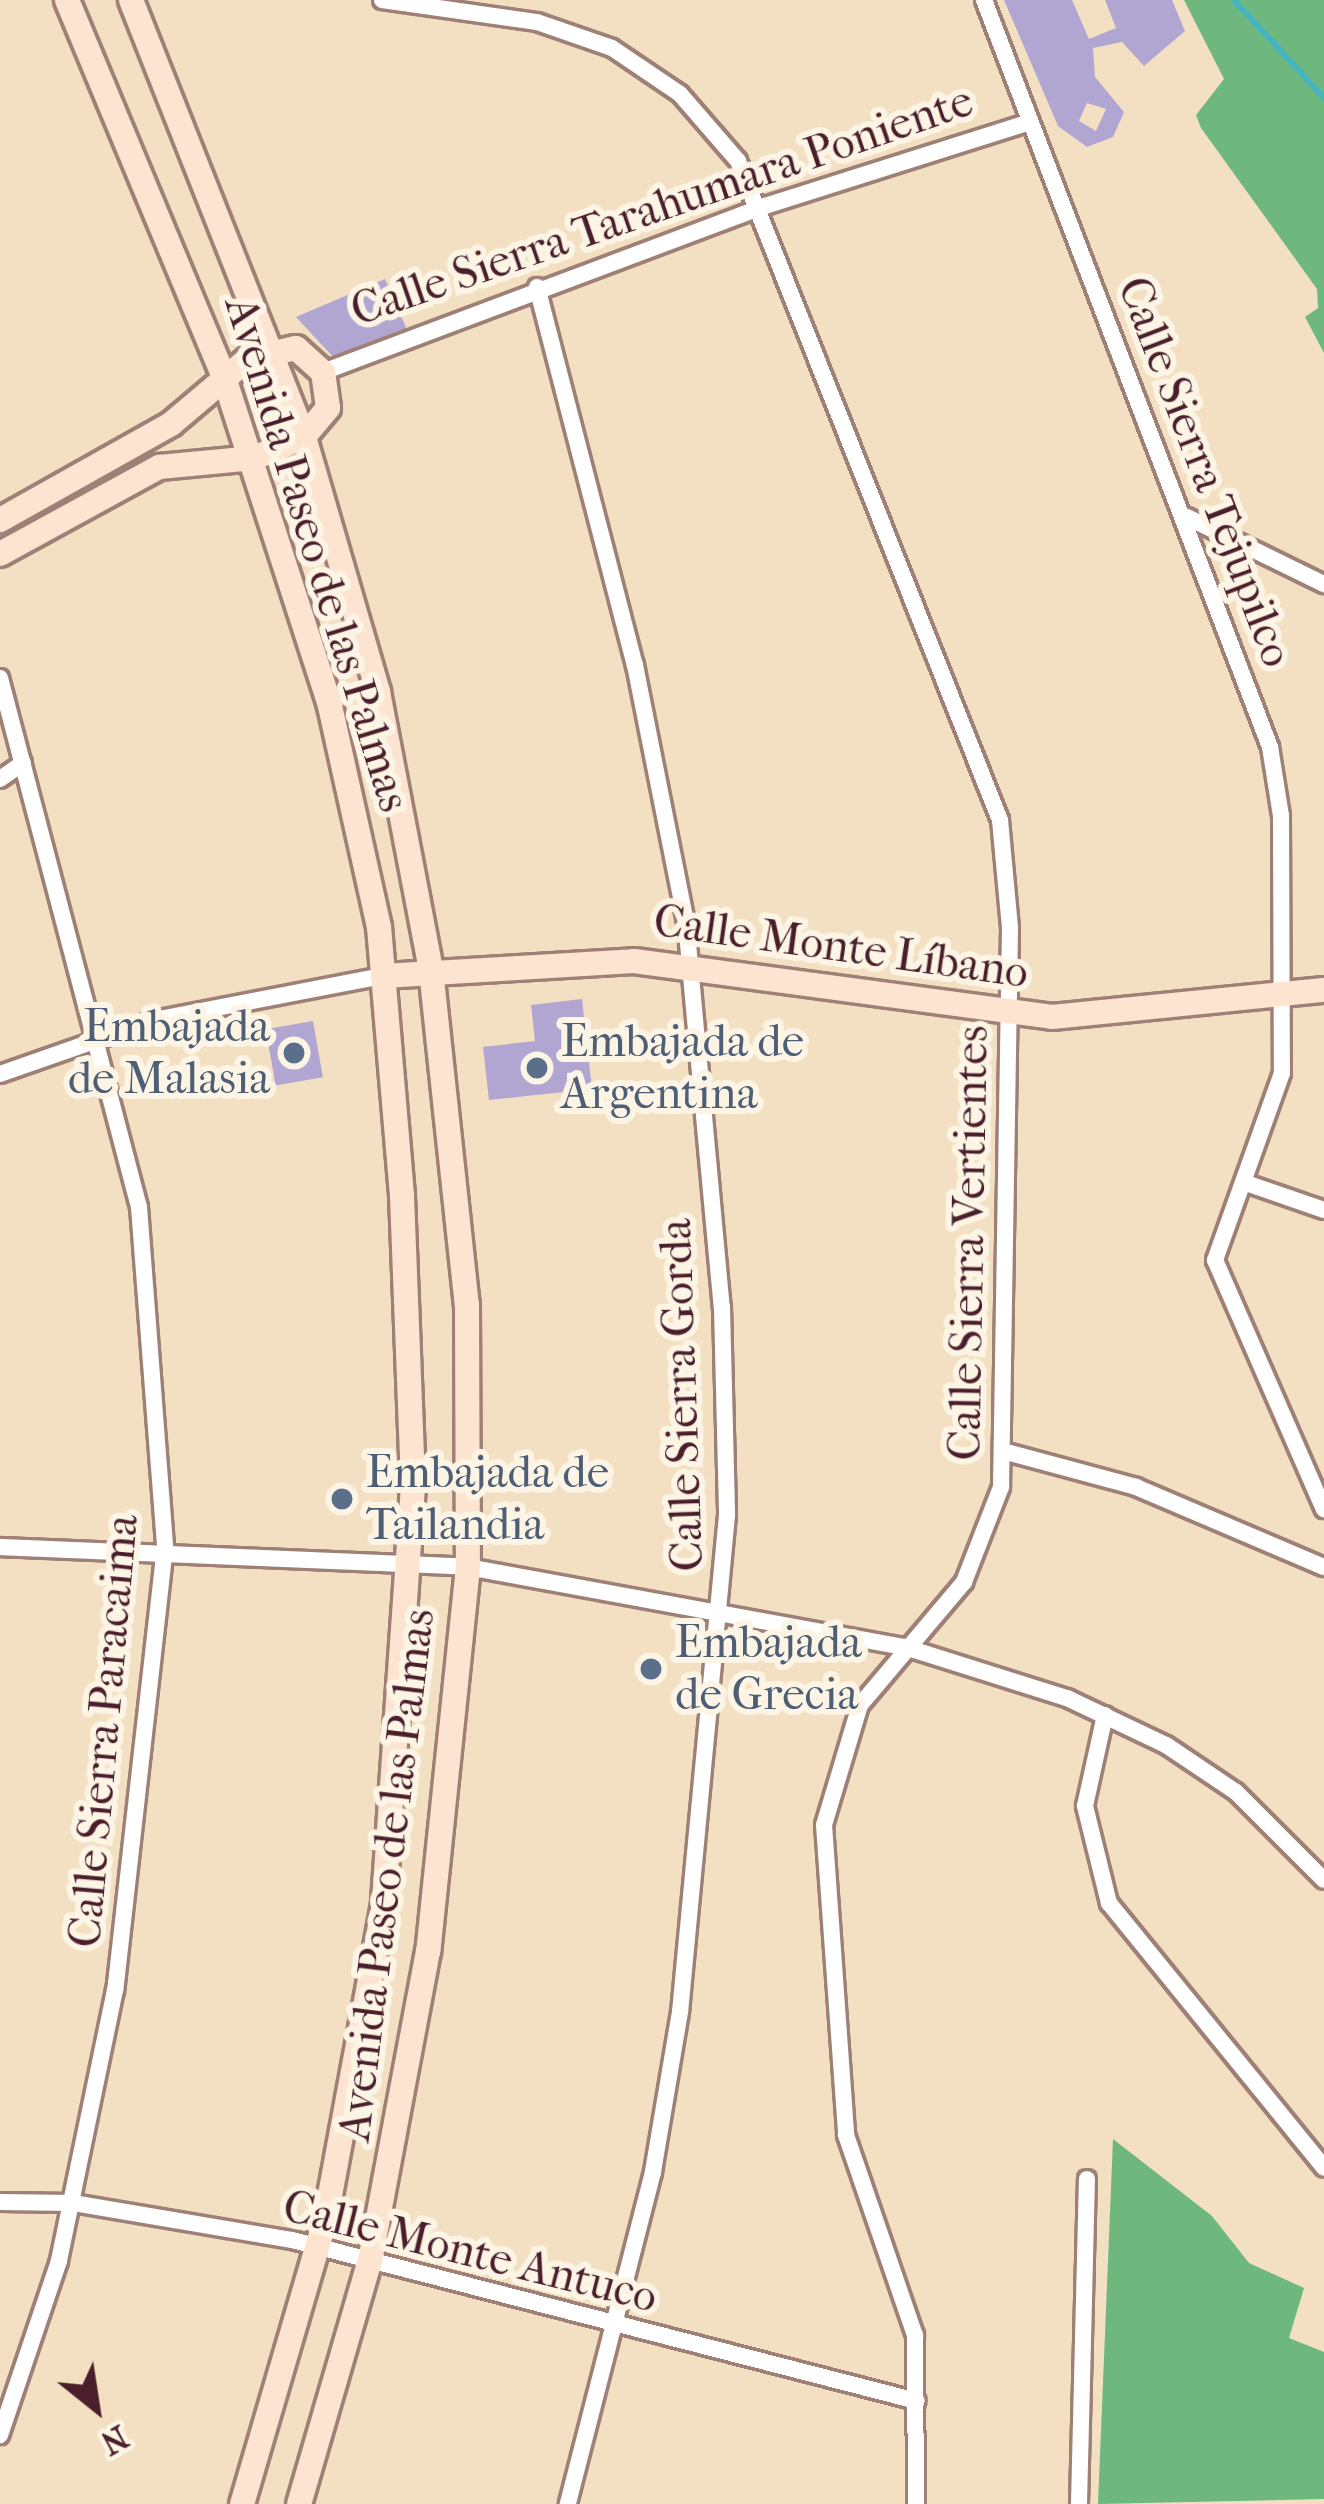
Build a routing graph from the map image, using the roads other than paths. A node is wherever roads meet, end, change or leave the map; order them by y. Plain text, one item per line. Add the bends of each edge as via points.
1 (68, 0) edge
2 (131, 0) edge
3 (382, 0) edge
4 (984, 0) edge
5 (467, 8) edge
6 (1030, 122) junction
7 (765, 206) junction
8 (537, 287) junction
9 (272, 349) junction
10 (323, 372) junction
11 (224, 374) junction
12 (304, 437) junction
13 (254, 458) junction
14 (1187, 517) junction
15 (0, 520) edge
16 (0, 554) edge
17 (1324, 584) edge
18 (0, 678) edge
19 (23, 763) junction
20 (0, 779) edge
21 (692, 965) junction
22 (430, 970) junction
23 (382, 976) junction
24 (1324, 990) edge
25 (1281, 999) junction
26 (1008, 1016) junction
27 (90, 1041) junction
28 (0, 1074) edge
29 (1246, 1183) junction
30 (1324, 1210) edge
31 (1003, 1451) junction
32 (1324, 1509) edge
33 (0, 1547) edge
34 (165, 1547) junction
35 (409, 1562) junction
36 (468, 1567) junction
37 (1324, 1567) edge
38 (723, 1610) junction
39 (905, 1647) junction
40 (1105, 1715) junction
41 (1324, 1880) edge
42 (1324, 2168) edge
43 (1087, 2179) dead end
44 (0, 2202) edge
45 (73, 2203) junction
46 (319, 2248) junction
47 (370, 2260) junction
48 (617, 2326) junction
49 (917, 2401) junction
50 (0, 2434) edge
51 (242, 2504) edge
52 (299, 2504) edge
53 (568, 2504) edge
54 (916, 2504) edge
55 (1079, 2504) edge

1 - 11 main road, Avenida Paseo de las Palmas
2 - 9 main road, Avenida Paseo de las Palmas
3 - 5 street, Calle Sierra Vertientes
4 - 6 street, Calle Sierra Tejupilco
5 - 7 street, Calle Sierra Vertientes via 573,31 652,72 722,140
6 - 7 street, Calle Sierra Tarahumara Poniente
6 - 14 street, Calle Sierra Tejupilco
7 - 8 street, Calle Sierra Tarahumara Poniente
7 - 26 street, Calle Sierra Vertientes via 988,778 1008,875
8 - 10 street, Calle Sierra Tarahumara Poniente
8 - 21 street, Calle Sierra Gorda via 635,665
9 - 10 main road, Calle Sierra Tarahumara Poniente via 296,349
9 - 11 main road
9 - 12 main road, Avenida Paseo de las Palmas
10 - 12 main road, Calle Sierra Tarahumara Poniente via 328,408
11 - 13 main road, Avenida Paseo de las Palmas
11 - 15 main road via 171,424
12 - 13 main road
12 - 22 main road, Avenida Paseo de las Palmas via 397,770
13 - 16 main road via 159,467
13 - 23 main road, Avenida Paseo de las Palmas via 351,788
14 - 17 street
14 - 25 street, Calle Sierra Tejupilco via 1276,779
18 - 19 street, Calle Sierra Paracaima
19 - 20 street
19 - 27 street, Calle Sierra Paracaima
21 - 22 main road, Calle Monte Líbano
21 - 26 main road, Calle Monte Líbano
21 - 38 street, Calle Sierra Gorda via 722,1307
22 - 23 main road, Calle Monte Líbano
22 - 36 main road, Avenida Paseo de las Palmas via 467,1305
23 - 27 street, Calle Monte Líbano
23 - 35 main road, Avenida Paseo de las Palmas via 407,1280
24 - 25 main road, Calle Monte Líbano
25 - 26 main road, Calle Monte Líbano
25 - 29 street, Calle Sierra Tejupilco via 1275,1111
26 - 31 street, Calle Sierra Vertientes
27 - 28 street, Calle Monte Líbano
27 - 34 street, Calle Sierra Paracaima via 140,1207
29 - 30 street
29 - 32 street, Calle Sierra Tejupilco via 1219,1234 1218,1285
31 - 37 street via 1136,1487
31 - 39 street, Calle Sierra Vertientes via 981,1554
33 - 34 street
34 - 35 street
34 - 45 street, Calle Sierra Paracaima via 133,1880
35 - 36 street
35 - 46 main road, Avenida Paseo de las Palmas via 379,1949
36 - 38 street
36 - 47 main road, Avenida Paseo de las Palmas via 428,1951
38 - 39 street
38 - 48 street, Calle Sierra Gorda via 692,1939
39 - 40 street
39 - 49 street, Calle Sierra Vertientes via 843,1738 824,1872 846,2135 907,2306
40 - 41 street via 1236,1792
40 - 42 street via 1085,1806 1109,1903
43 - 55 street
44 - 45 street, Calle Monte Antuco
45 - 46 street, Calle Monte Antuco
45 - 50 street, Calle Sierra Paracaima
46 - 47 street, Calle Monte Antuco
46 - 51 main road, Avenida Paseo de las Palmas
47 - 48 street, Calle Monte Antuco
47 - 52 main road, Avenida Paseo de las Palmas
48 - 49 street, Calle Monte Antuco
48 - 53 street, Calle Sierra Gorda
49 - 54 street, Calle Sierra Vertientes

